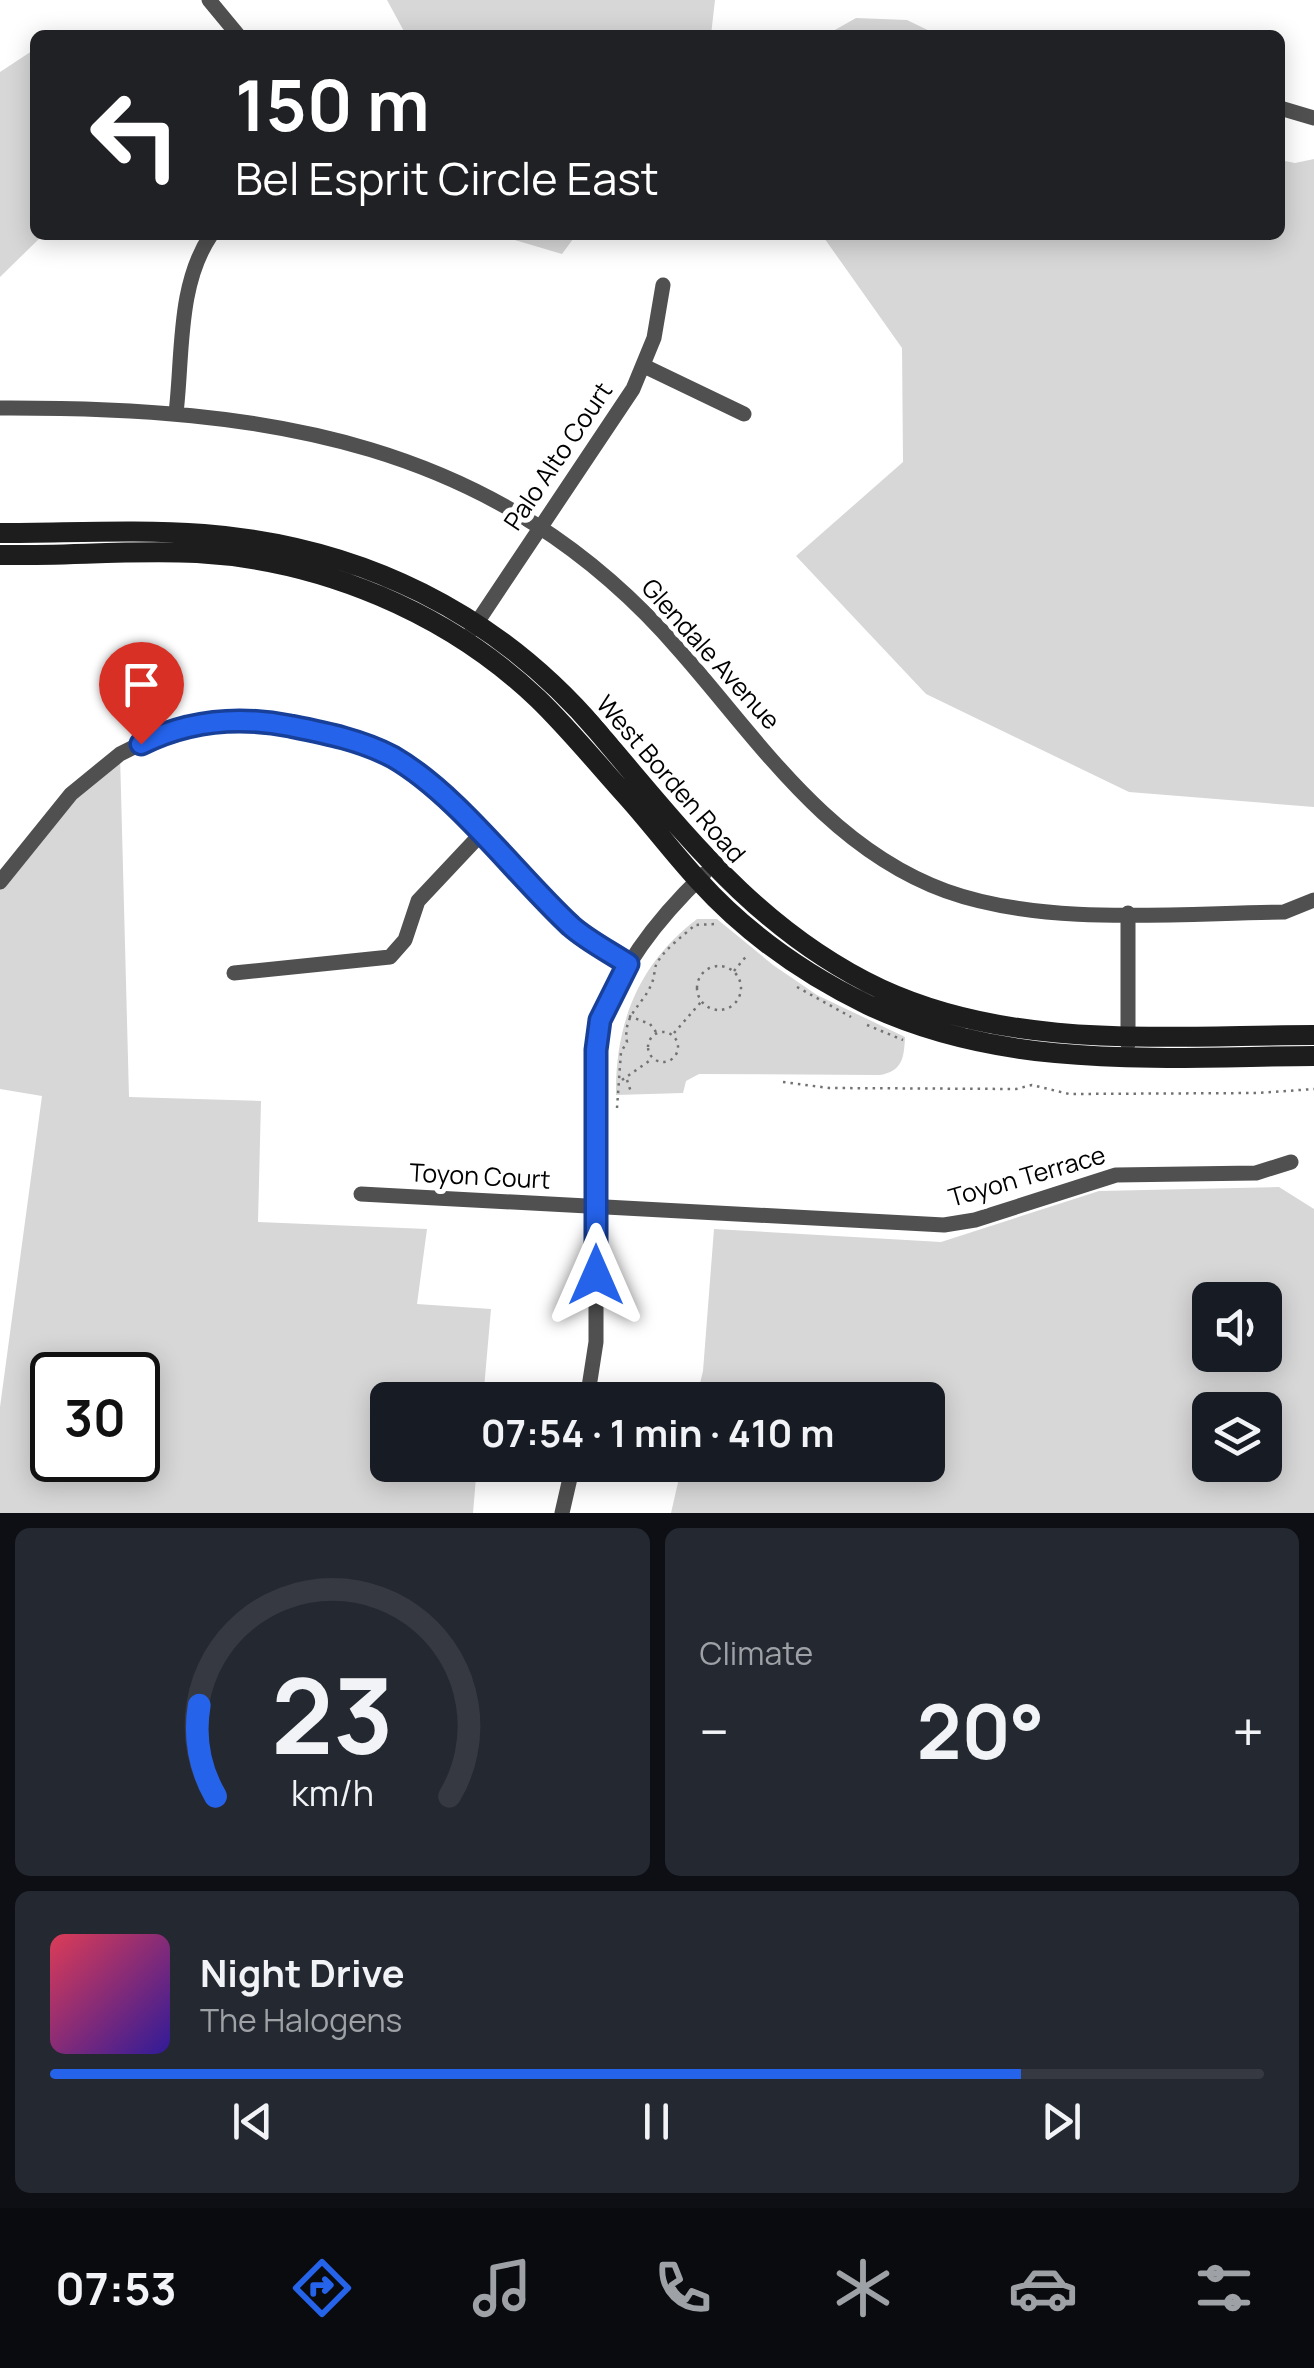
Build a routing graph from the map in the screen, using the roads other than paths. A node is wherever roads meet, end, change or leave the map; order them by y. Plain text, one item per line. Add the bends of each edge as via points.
1 (209, 0) edge
2 (234, 30) edge
3 (1285, 109) edge
4 (1314, 118) edge
5 (207, 240) edge
6 (663, 285) dead end
7 (644, 366) junction
8 (0, 408) edge
9 (176, 413) junction
10 (744, 414) dead end
11 (540, 527) junction
12 (0, 533) edge
13 (0, 555) edge
14 (477, 623) junction
15 (464, 642) junction
16 (481, 834) junction
17 (706, 873) junction
18 (0, 882) edge
19 (1314, 900) edge
20 (1128, 913) junction
21 (628, 964) junction
22 (234, 973) dead end
23 (1314, 1035) edge
24 (1128, 1046) junction
25 (1314, 1056) edge
26 (1291, 1162) dead end
27 (360, 1194) dead end
28 (596, 1208) junction
29 (590, 1382) edge
30 (569, 1482) edge
31 (562, 1513) edge

1 - 2 street
3 - 4 street
5 - 9 street via 188,296
6 - 7 street, Palo Alto Court
7 - 10 street
7 - 11 street, Palo Alto Court
8 - 9 street, Glendale Avenue
9 - 11 street, Glendale Avenue via 343,440 440,473
11 - 14 street, Palo Alto Court
11 - 20 street, Glendale Avenue via 637,605 802,794 867,850 946,891 982,901 1040,912
12 - 14 main road, West Borden Road via 202,534 303,548 394,578
13 - 15 main road, West Borden Road via 198,553 280,565 397,602
14 - 15 street, Palo Alto Court
14 - 17 main road, West Borden Road via 543,673
15 - 17 main road, West Borden Road via 540,701
16 - 18 street via 392,756 342,736 274,723 208,722 162,733 120,754 71,794
16 - 21 street via 574,928
16 - 22 street via 418,901 405,940 390,957
17 - 21 street
17 - 24 main road, West Borden Road via 742,924 782,954 909,1022 1002,1048
19 - 20 street, Glendale Avenue via 1284,912
20 - 24 street
21 - 28 street via 600,1020 596,1050
23 - 24 main road, West Borden Road
24 - 25 main road, West Borden Road
26 - 28 street, Toyon Terrace via 1256,1173 1116,1175 944,1225
27 - 28 street, Toyon Court
28 - 29 street
30 - 31 street

